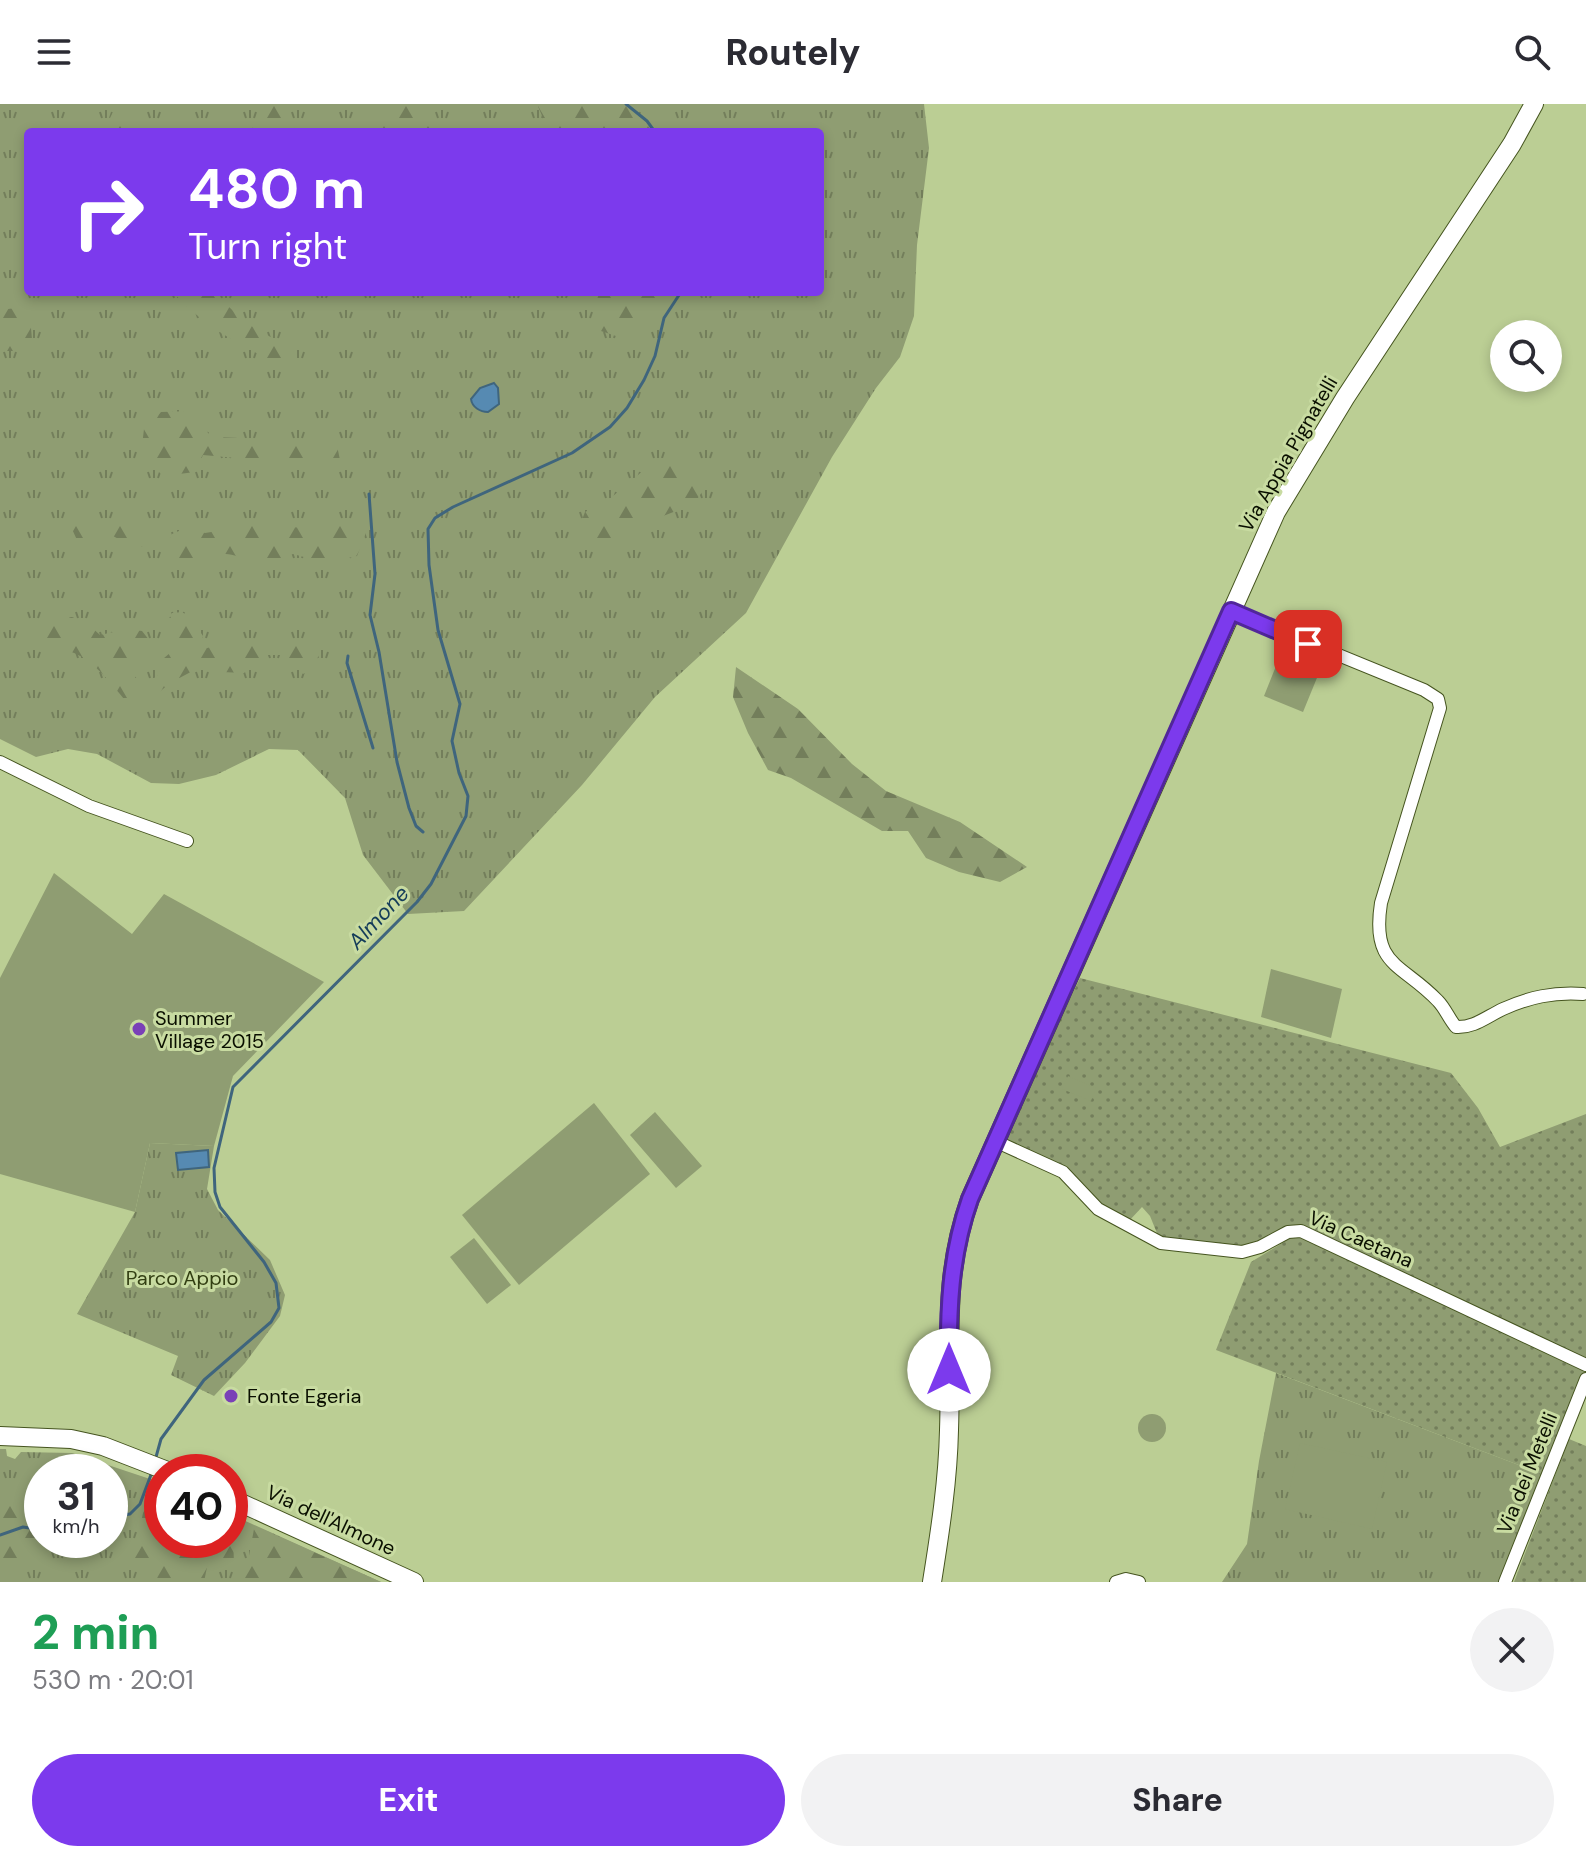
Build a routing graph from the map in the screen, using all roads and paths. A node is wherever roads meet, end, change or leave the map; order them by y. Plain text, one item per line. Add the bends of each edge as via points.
1 (1534, 104) edge
2 (1231, 611) junction
3 (0, 762) edge
4 (187, 841) dead end
5 (1583, 994) dead end
6 (995, 1141) junction
7 (1586, 1365) edge
8 (1586, 1379) edge
9 (1582, 1400) edge
10 (0, 1436) edge
11 (144, 1462) edge
12 (248, 1506) edge
13 (414, 1582) edge
14 (932, 1582) edge
15 (1116, 1582) edge
16 (1139, 1582) edge
17 (1505, 1582) edge

1 - 2 street, Via Appia Pignatelli via 1293,481
2 - 5 street via 1438,699 1440,708 1381,903 1379,935 1387,957 1440,1003 1456,1027 1468,1028 1539,995
2 - 6 street, Via Appia Pignatelli
3 - 4 street via 89,806
6 - 7 street, Via Caetana via 1063,1172 1094,1206 1155,1241 1242,1252 1301,1231
6 - 14 street, Via Appia Pignatelli via 965,1211 953,1261 949,1431
8 - 9 street, Via dei Metelli
9 - 17 street, Via dei Metelli
10 - 11 street via 71,1439
12 - 13 street, Via dell'Almone
15 - 16 street

